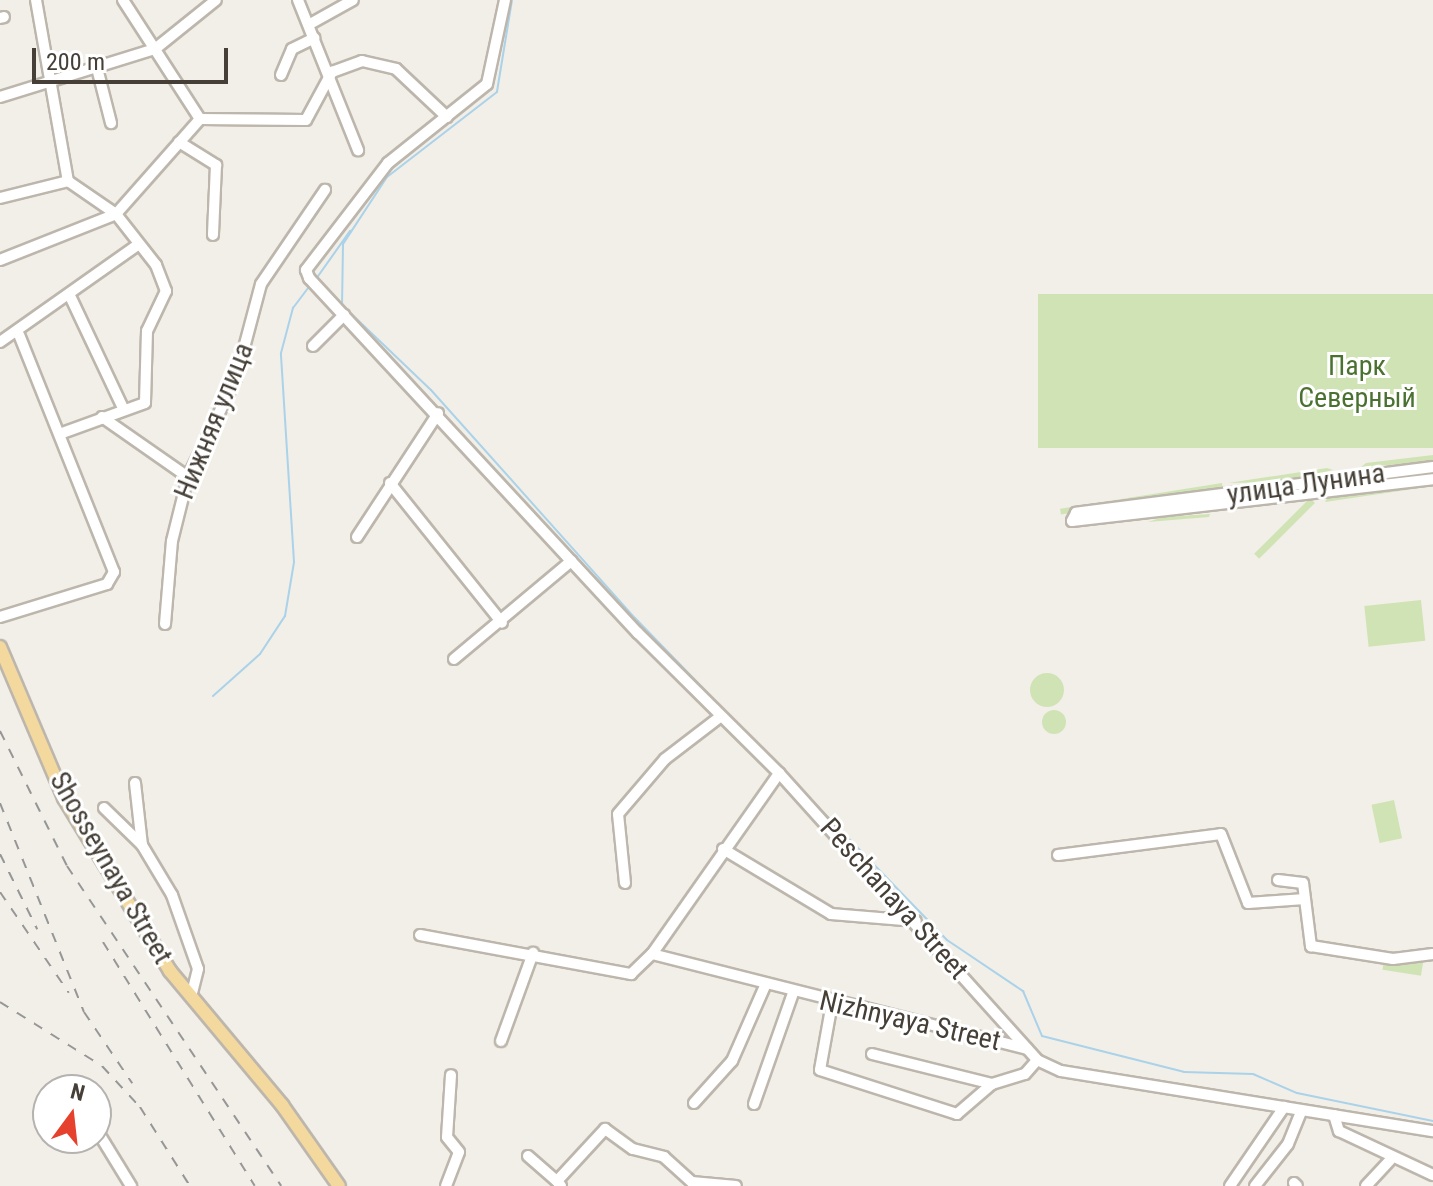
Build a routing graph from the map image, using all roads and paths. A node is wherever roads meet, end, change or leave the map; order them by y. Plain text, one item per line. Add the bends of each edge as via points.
1 (36, 0) edge
2 (123, 0) edge
3 (216, 0) edge
4 (298, 0) edge
5 (353, 0) edge
6 (505, 0) edge
7 (202, 4) edge
8 (310, 24) junction
9 (315, 38) junction
10 (155, 49) junction
11 (97, 68) junction
12 (332, 72) junction
13 (281, 75) dead end
14 (53, 78) junction
15 (0, 97) edge
16 (447, 117) junction
17 (200, 119) junction
18 (111, 123) dead end
19 (179, 142) junction
20 (358, 150) dead end
21 (68, 181) junction
22 (325, 190) dead end
23 (0, 198) edge
24 (116, 214) junction
25 (213, 235) dead end
26 (136, 246) junction
27 (0, 260) edge
28 (71, 298) junction
29 (344, 315) junction
30 (19, 335) junction
31 (0, 342) edge
32 (313, 346) dead end
33 (123, 408) junction
34 (438, 413) junction
35 (102, 417) junction
36 (62, 433) junction
37 (1433, 467) edge
38 (188, 477) junction
39 (1433, 479) edge
40 (390, 483) junction
41 (1214, 500) junction
42 (357, 537) dead end
43 (571, 561) junction
44 (0, 617) edge
45 (502, 623) junction
46 (165, 624) dead end
47 (0, 647) edge
48 (454, 659) dead end
49 (720, 717) junction
50 (779, 773) junction
51 (135, 783) dead end
52 (104, 808) dead end
53 (142, 845) junction
54 (723, 849) junction
55 (1058, 855) dead end
56 (1278, 880) dead end
57 (625, 883) dead end
58 (1305, 899) junction
59 (916, 921) junction
60 (420, 935) dead end
61 (533, 953) junction
62 (652, 954) junction
63 (1433, 954) edge
64 (765, 986) junction
65 (793, 993) junction
66 (191, 997) junction
67 (832, 1003) junction
68 (501, 1041) dead end
69 (1027, 1049) junction
70 (872, 1054) dead end
71 (1037, 1060) junction
72 (451, 1075) dead end
73 (992, 1084) junction
74 (694, 1103) dead end
75 (754, 1104) dead end
76 (1284, 1107) junction
77 (1301, 1111) junction
78 (1334, 1115) junction
79 (1433, 1131) edge
80 (111, 1154) edge
81 (528, 1156) dead end
82 (1390, 1160) junction
83 (1433, 1175) edge
84 (559, 1183) edge
85 (694, 1184) edge
86 (131, 1186) edge
87 (339, 1186) edge
88 (446, 1186) edge
89 (736, 1186) edge
90 (1230, 1186) edge
91 (1255, 1186) edge
92 (1366, 1186) edge

1 - 14 street
2 - 10 street
3 - 7 street
4 - 8 street
5 - 8 street
6 - 16 street, Peschanaya Street via 491,78
7 - 10 street
8 - 9 street
9 - 12 street
9 - 13 street via 292,49
10 - 11 street
10 - 17 street
11 - 14 street
11 - 18 street
12 - 16 street via 362,61 396,69
12 - 17 street via 306,120
12 - 20 street
14 - 15 street
14 - 21 street
16 - 29 street, Peschanaya Street via 388,163 306,270
17 - 19 street
19 - 24 street
19 - 25 street via 216,165
21 - 23 street
21 - 24 street
22 - 38 street, Нижняя улица via 261,284 236,378
24 - 26 street
24 - 27 street via 95,229
26 - 28 street
26 - 33 street via 156,265 166,291 147,331 145,403
28 - 30 street
28 - 33 street
29 - 32 street
29 - 34 street, Peschanaya Street
30 - 31 street
30 - 36 street
33 - 35 street
34 - 40 street
34 - 43 street, Peschanaya Street
35 - 36 street
35 - 38 street
36 - 44 street via 114,572 107,584
37 - 41 street, улица Лунина
38 - 46 street, Нижняя улица via 172,541
39 - 41 street, улица Лунина
40 - 42 street
40 - 45 street
41 - 41 street via 1076,513 1072,521
43 - 45 street
43 - 49 street, Peschanaya Street
45 - 48 street
47 - 66 main road, Shosseynaya Street via 64,798
49 - 50 street, Peschanaya Street
49 - 57 street via 665,759 618,814
50 - 54 street
50 - 59 street, Peschanaya Street
51 - 53 street, Shosseynaya Street
52 - 53 street, Shosseynaya Street
53 - 66 street, Shosseynaya Street via 172,895 198,969
54 - 59 street via 831,914
54 - 62 street
55 - 58 street via 1221,834 1248,903
56 - 58 street via 1297,878
58 - 63 street via 1311,946 1393,959
59 - 69 street, Peschanaya Street
60 - 61 street
61 - 62 street via 631,974
61 - 68 street
62 - 64 street, Nizhnyaya Street
64 - 65 street, Nizhnyaya Street
64 - 74 street via 732,1061
65 - 67 street, Nizhnyaya Street
65 - 75 street, Nizhnyaya Street
66 - 87 main road, Shosseynaya Street
67 - 69 street, Nizhnyaya Street
67 - 73 street via 820,1070 957,1114
69 - 71 street, Peschanaya Street
70 - 73 street
71 - 73 street via 1025,1074
71 - 76 street, Peschanaya Street via 1061,1071
72 - 88 street via 447,1137 459,1152
76 - 77 street, Peschanaya Street
76 - 90 street
77 - 78 street, Peschanaya Street
77 - 91 street via 1288,1144
78 - 79 street, Peschanaya Street
78 - 82 street via 1339,1131
80 - 86 street
81 - 84 street
82 - 83 street
82 - 92 street
84 - 85 street via 605,1129 633,1149 664,1157
85 - 89 street

